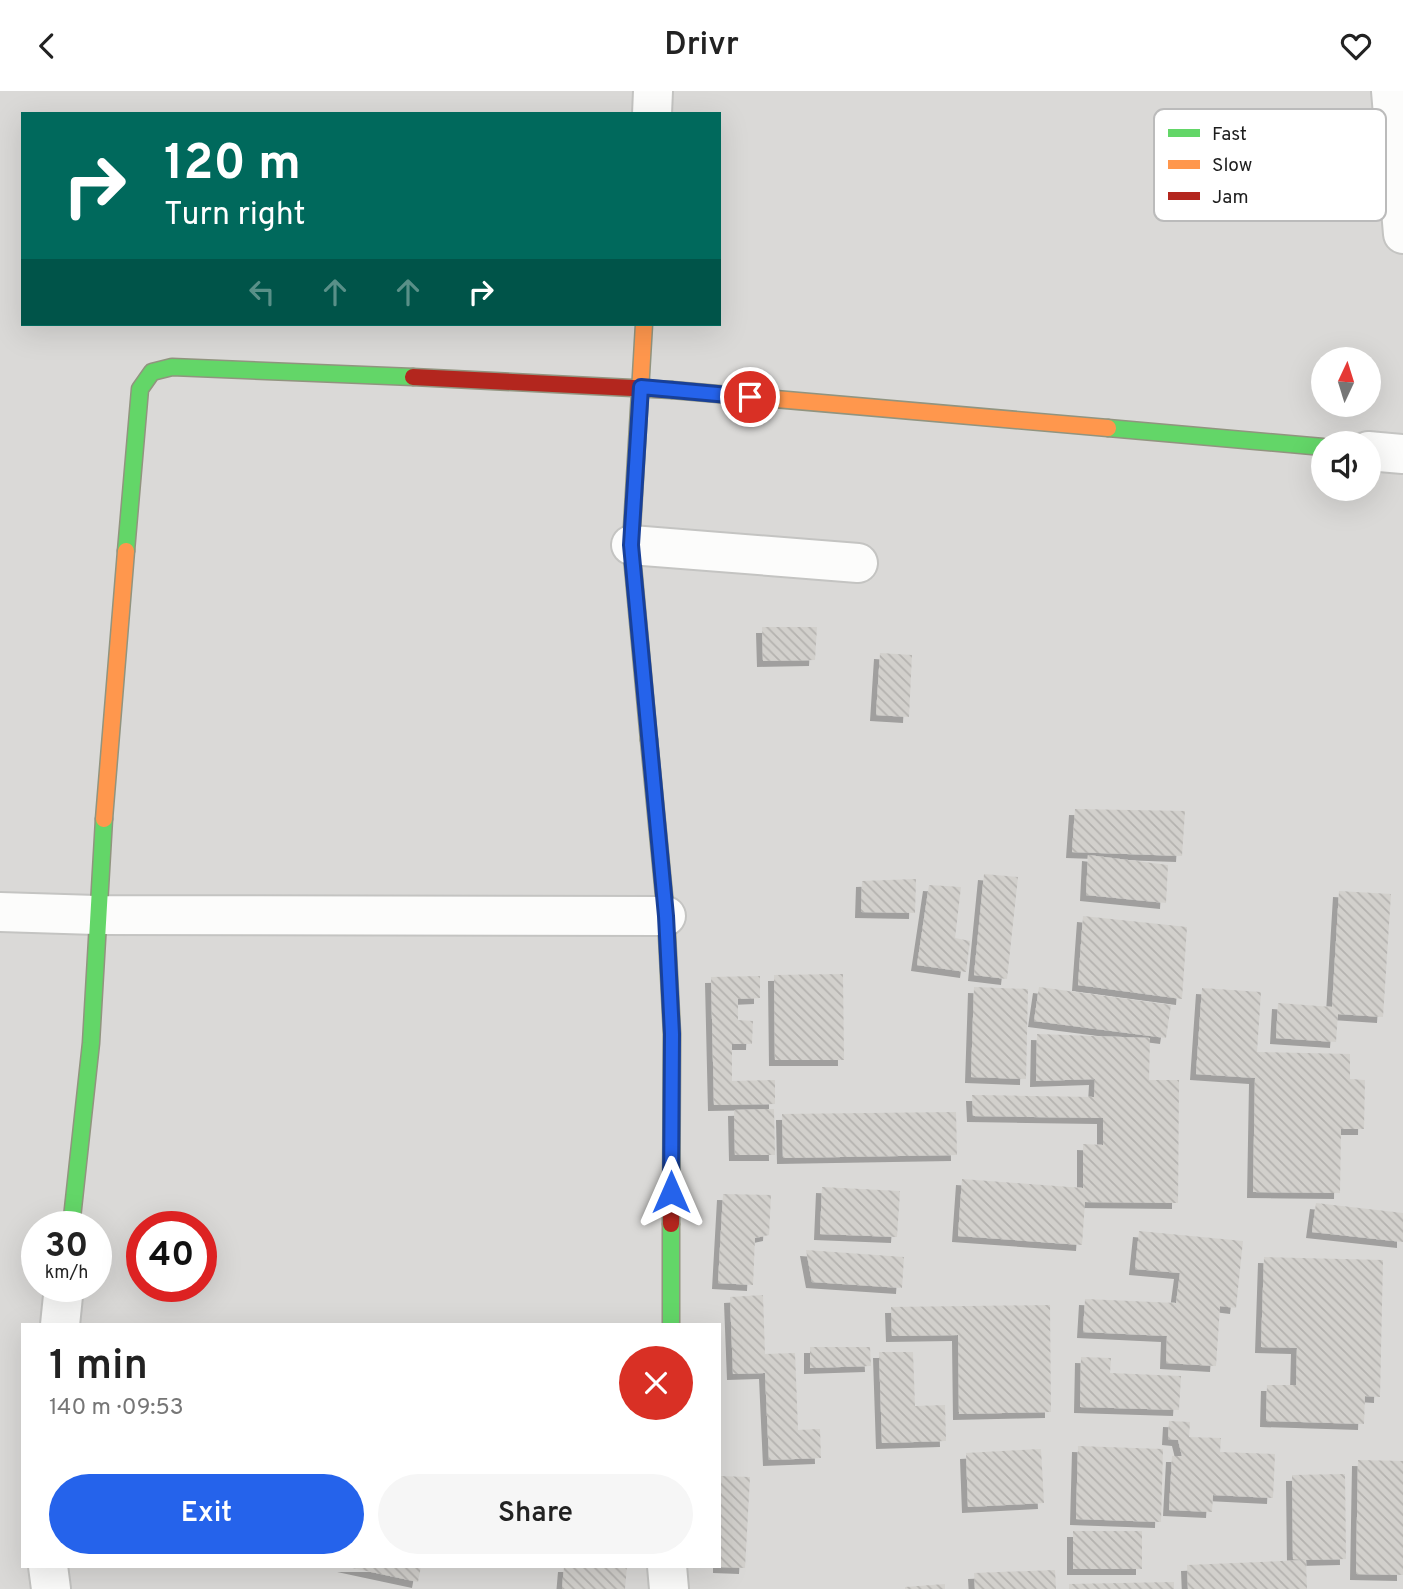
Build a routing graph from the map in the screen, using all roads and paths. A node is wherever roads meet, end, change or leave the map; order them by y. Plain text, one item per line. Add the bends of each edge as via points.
1 (653, 91) edge
2 (1391, 91) edge
3 (652, 112) edge
4 (1403, 234) edge
5 (644, 326) edge
6 (641, 387) junction
7 (1311, 446) edge
8 (1381, 452) edge
9 (1403, 454) edge
10 (631, 545) junction
11 (858, 563) dead end
12 (0, 912) edge
13 (96, 915) junction
14 (666, 916) junction
15 (73, 1211) edge
16 (62, 1302) edge
17 (60, 1323) edge
18 (671, 1323) edge
19 (48, 1568) edge
20 (667, 1568) edge
21 (51, 1589) edge
22 (668, 1589) edge

1 - 3 street
2 - 4 street
5 - 6 street
6 - 7 street
6 - 10 street
6 - 13 street via 172,367 146,376 140,389
8 - 9 street
10 - 11 street
10 - 14 street
12 - 13 street
13 - 14 street
13 - 15 street via 91,1043
14 - 18 street via 672,1034
16 - 17 street
19 - 21 street
20 - 22 street

